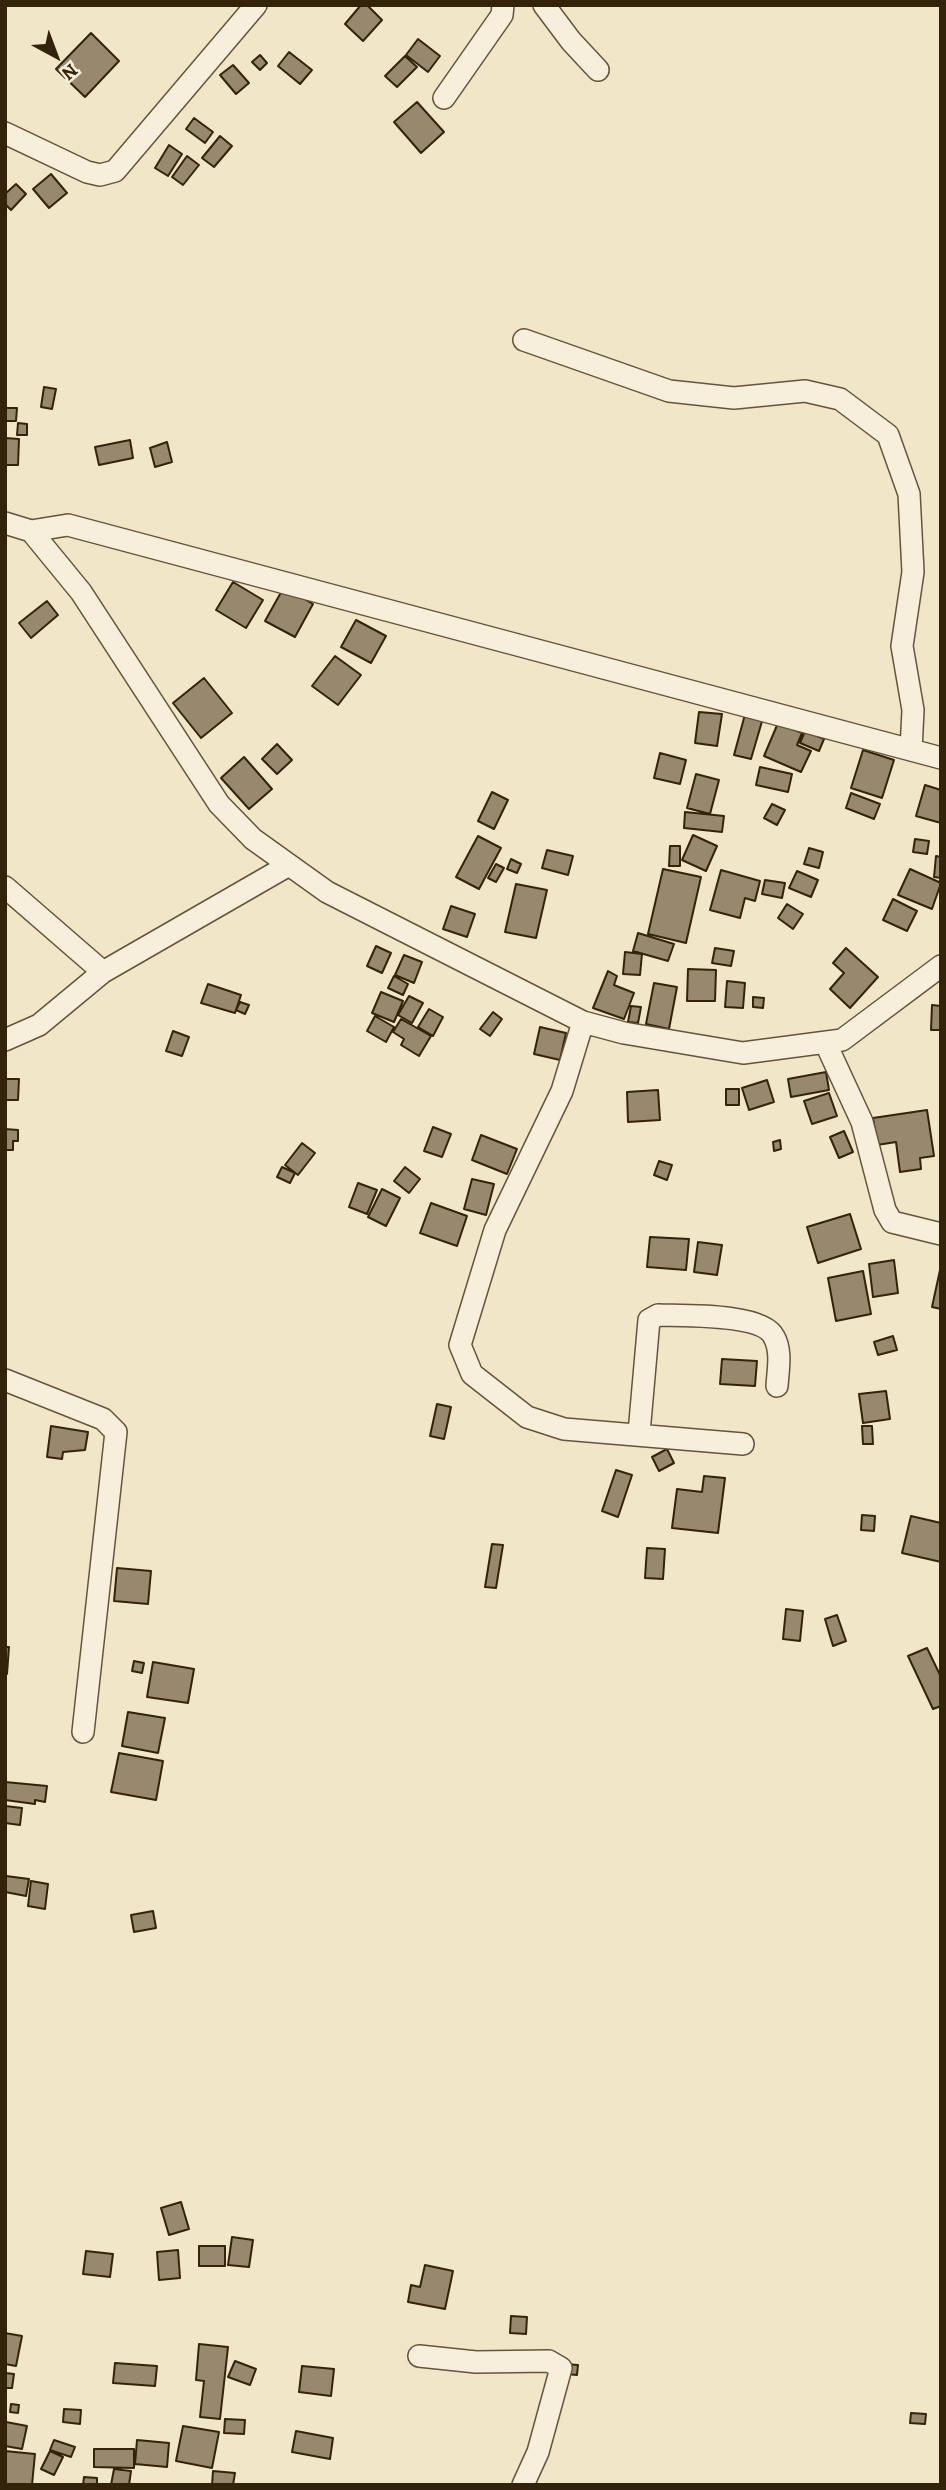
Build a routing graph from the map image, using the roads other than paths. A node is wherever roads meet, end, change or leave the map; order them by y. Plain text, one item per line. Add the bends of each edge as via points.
1 (256, 5) edge
2 (503, 5) edge
3 (544, 5) edge
4 (598, 70) dead end
5 (444, 98) dead end
6 (5, 133) edge
7 (524, 340) dead end
8 (5, 523) edge
9 (31, 531) junction
10 (911, 750) junction
11 (941, 758) edge
12 (289, 865) junction
13 (5, 887) edge
14 (941, 966) edge
15 (103, 972) junction
16 (583, 1022) junction
17 (5, 1040) edge
18 (826, 1044) junction
19 (941, 1234) edge
20 (5, 1380) edge
21 (777, 1386) dead end
22 (639, 1433) junction
23 (743, 1444) dead end
24 (83, 1732) dead end
25 (419, 2356) dead end
26 (523, 2485) edge

1 - 6 street via 115,172 87,172
2 - 5 street via 502,15
3 - 4 street
7 - 10 street via 669,391 734,398 805,391 840,398 888,435 909,494 913,572 902,646 913,710
8 - 9 street
9 - 10 street via 68,525
9 - 12 street via 104,625 219,804 253,839
10 - 11 street
12 - 15 street
12 - 16 street via 368,914
13 - 15 street
14 - 18 street via 842,1040
15 - 17 street via 38,1025
16 - 18 street via 743,1053
16 - 22 street via 562,1091 495,1230 460,1345 472,1374 527,1417 564,1429
18 - 19 street via 862,1122 892,1222
20 - 24 street via 103,1419 116,1432
21 - 22 street via 779,1354 774,1335 761,1325 737,1319 658,1315 649,1320
22 - 23 street
25 - 26 street via 476,2362 549,2361 561,2368 538,2452

